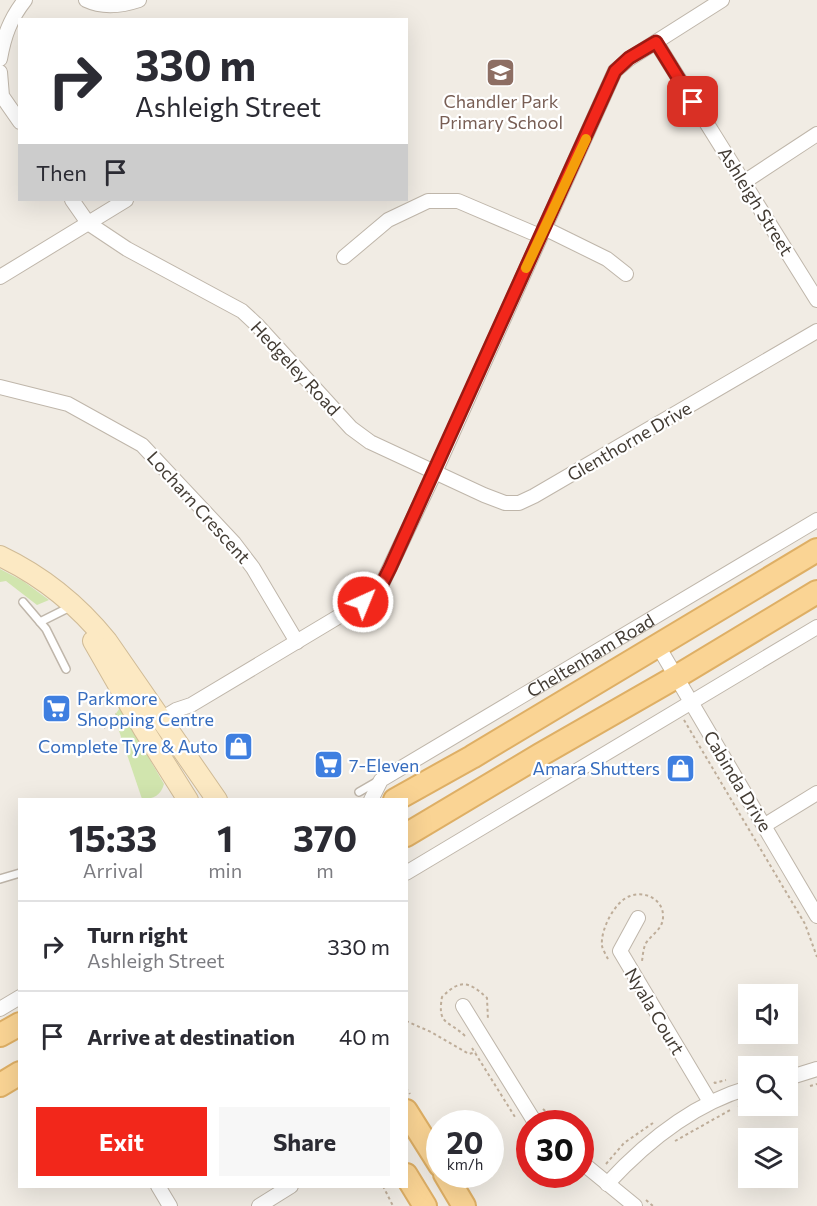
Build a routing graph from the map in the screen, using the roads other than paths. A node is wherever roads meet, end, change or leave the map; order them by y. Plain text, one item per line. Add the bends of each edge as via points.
1 (25, 0) edge
2 (86, 0) edge
3 (139, 0) edge
4 (722, 0) edge
5 (656, 42) junction
6 (0, 59) edge
7 (0, 72) edge
8 (1, 96) edge
9 (18, 119) edge
10 (817, 134) edge
11 (744, 182) junction
12 (73, 201) edge
13 (124, 201) edge
14 (88, 223) junction
15 (542, 232) junction
16 (344, 257) dead end
17 (626, 274) dead end
18 (0, 276) edge
19 (817, 300) edge
20 (817, 331) edge
21 (0, 387) edge
22 (435, 472) junction
23 (817, 520) edge
24 (817, 550) edge
25 (0, 556) edge
26 (817, 592) edge
27 (23, 603) dead end
28 (72, 605) junction
29 (40, 622) junction
30 (817, 627) edge
31 (297, 642) junction
32 (658, 646) junction
33 (66, 669) dead end
34 (676, 677) junction
35 (691, 702) junction
36 (164, 724) junction
37 (144, 730) junction
38 (212, 792) edge
39 (817, 793) edge
40 (185, 796) edge
41 (365, 796) edge
42 (399, 798) edge
43 (765, 825) junction
44 (408, 834) edge
45 (408, 872) edge
46 (18, 874) edge
47 (0, 879) edge
48 (817, 916) edge
49 (638, 918) dead end
50 (18, 998) edge
51 (463, 1006) dead end
52 (0, 1009) edge
53 (18, 1025) edge
54 (0, 1035) edge
55 (817, 1069) edge
56 (18, 1074) edge
57 (798, 1074) edge
58 (0, 1085) edge
59 (738, 1092) edge
60 (710, 1102) junction
61 (527, 1110) edge
62 (408, 1116) edge
63 (426, 1144) edge
64 (594, 1173) edge
65 (408, 1178) edge
66 (607, 1184) junction
67 (159, 1188) edge
68 (288, 1188) edge
69 (453, 1188) edge
70 (637, 1200) edge
71 (170, 1206) edge
72 (259, 1206) edge
73 (425, 1206) edge
74 (464, 1206) edge

1 - 6 street via 5,34
2 - 3 street via 97,5 118,5
4 - 5 street
5 - 11 street, Ashleigh Street
5 - 15 street via 615,71
7 - 8 street
8 - 9 street
10 - 11 street
11 - 19 street, Ashleigh Street
12 - 14 street, Hedgeley Road
13 - 14 street
14 - 18 street
14 - 22 street, Hedgeley Road via 127,249 242,311 351,428 370,442
15 - 16 street via 458,201 428,201 388,220
15 - 17 street via 607,260
15 - 22 street
20 - 22 street, Glenthorne Drive via 519,503 505,503
21 - 31 street, Locharn Crescent via 68,404 142,445 240,551
22 - 31 street via 381,586 363,602
23 - 41 street, Cheltenham Road via 381,780
24 - 32 main road, Cheltenham Road
25 - 28 main road via 32,573
26 - 34 main road
27 - 29 lane
28 - 29 lane
28 - 36 main road via 107,641
28 - 37 main road
29 - 33 lane
30 - 35 street
31 - 36 street via 191,705 177,722
32 - 34 street, Cabinda Drive
32 - 42 main road, Cheltenham Road
34 - 35 street, Cabinda Drive
34 - 44 main road
35 - 43 street, Cabinda Drive
35 - 45 street
36 - 37 main road
36 - 38 main road
37 - 40 main road
38 - 40 main road
39 - 43 street
43 - 48 street, Cabinda Drive
46 - 47 lane
49 - 60 street, Nyala Court via 620,951
50 - 52 street
51 - 61 street
53 - 54 main road
55 - 57 street
56 - 58 main road
59 - 60 street
60 - 66 street via 646,1144
62 - 63 main road
64 - 66 street
65 - 73 main road
66 - 70 street
67 - 71 street
68 - 72 street
69 - 74 main road

